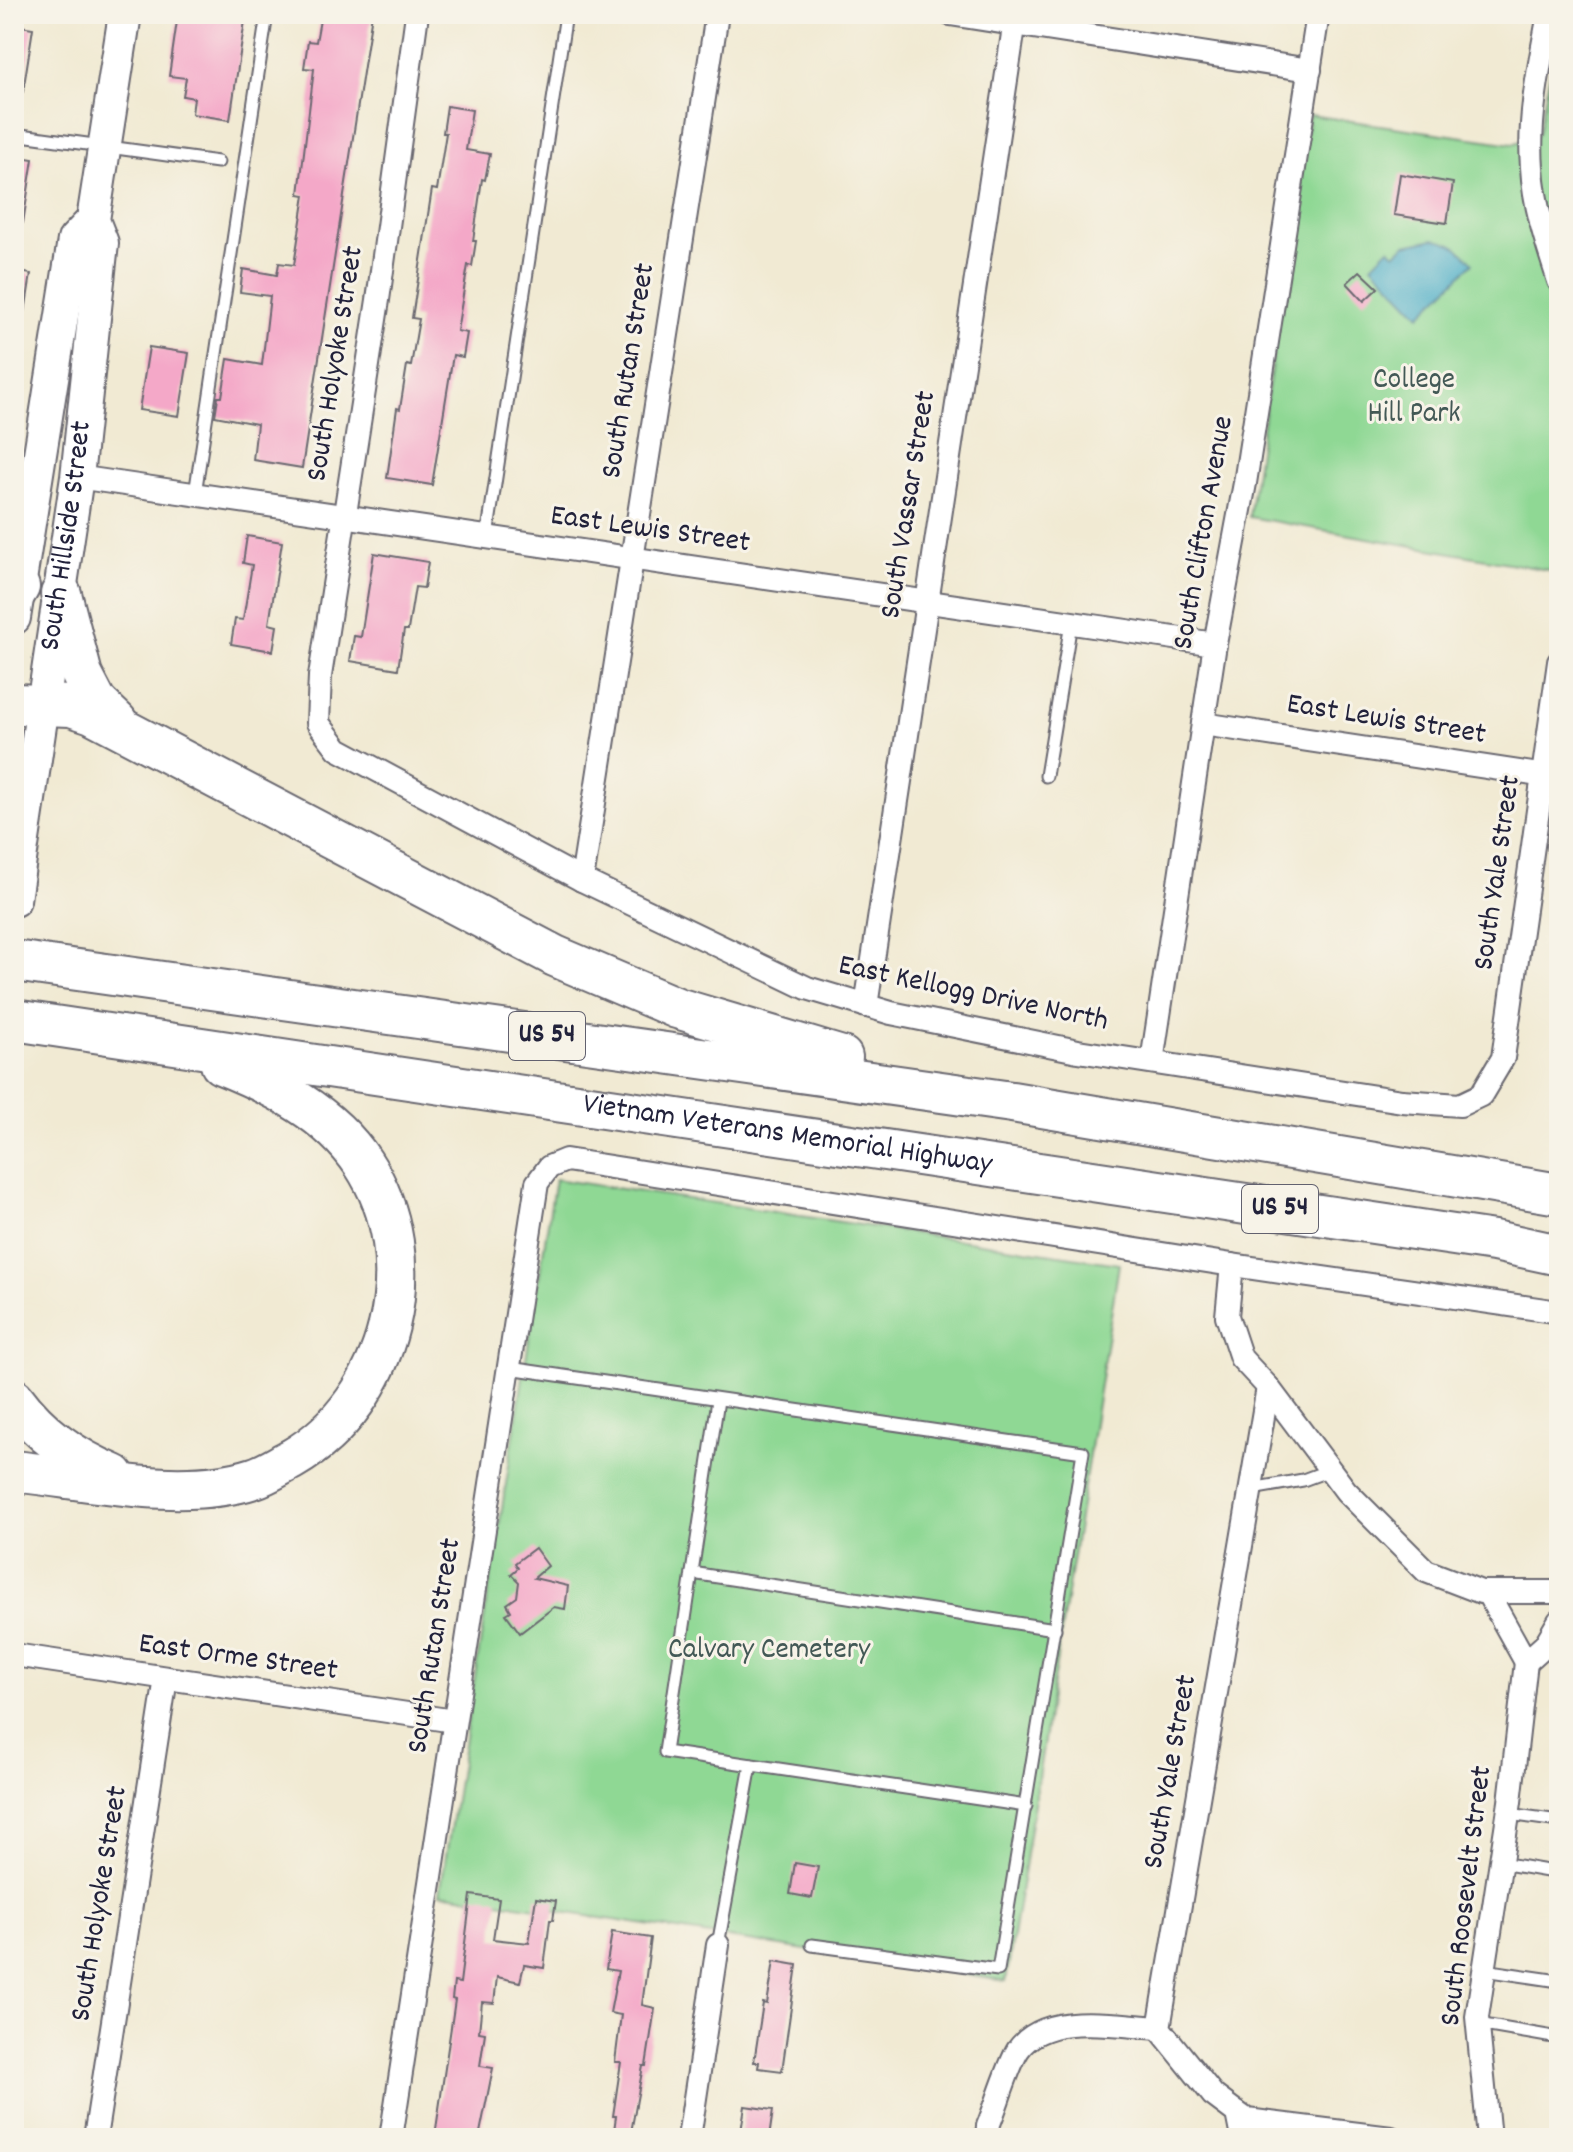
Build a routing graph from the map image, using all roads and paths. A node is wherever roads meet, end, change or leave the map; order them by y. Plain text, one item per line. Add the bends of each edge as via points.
1 (125, 14) edge
2 (267, 14) edge
3 (417, 14) edge
4 (566, 14) edge
5 (717, 14) edge
6 (950, 14) edge
7 (1318, 14) edge
8 (1549, 14) edge
9 (1015, 19) edge
10 (1310, 70) junction
11 (14, 134) edge
12 (105, 146) junction
13 (218, 162) dead end
14 (93, 220) junction
15 (1559, 281) edge
16 (77, 477) junction
17 (24, 485) edge
18 (195, 494) junction
19 (344, 516) junction
20 (487, 537) junction
21 (633, 559) junction
22 (61, 594) junction
23 (16, 600) edge
24 (926, 602) junction
25 (1071, 623) junction
26 (1215, 644) junction
27 (1559, 662) edge
28 (28, 705) edge
29 (318, 723) joint
30 (1203, 724) junction
31 (123, 727) junction
32 (1046, 776) dead end
33 (1551, 777) edge
34 (582, 880) junction
35 (14, 900) edge
36 (14, 961) edge
37 (866, 1006) junction
38 (14, 1020) edge
39 (175, 1046) junction
40 (1152, 1062) junction
41 (1485, 1088) joint
42 (1012, 1102) junction
43 (1559, 1194) edge
44 (1559, 1255) edge
45 (1232, 1265) junction
46 (1559, 1312) edge
47 (509, 1368) junction
48 (1268, 1387) junction
49 (14, 1399) edge
50 (718, 1400) junction
51 (1330, 1470) junction
52 (14, 1471) edge
53 (148, 1486) junction
54 (1251, 1489) junction
55 (692, 1573) junction
56 (1487, 1592) junction
57 (1559, 1592) edge
58 (1559, 1621) edge
59 (1055, 1629) junction
60 (14, 1655) edge
61 (1526, 1662) junction
62 (166, 1678) junction
63 (454, 1721) junction
64 (751, 1765) junction
65 (1026, 1806) junction
66 (1509, 1814) junction
67 (1559, 1821) edge
68 (1501, 1863) junction
69 (1559, 1873) edge
70 (718, 1945) joint
71 (812, 1945) dead end
72 (1484, 1970) junction
73 (1559, 1981) edge
74 (1478, 2024) junction
75 (1159, 2028) junction
76 (1559, 2038) edge
77 (1237, 2113) junction
78 (95, 2138) edge
79 (391, 2138) edge
80 (689, 2138) edge
81 (987, 2138) edge
82 (1242, 2138) edge
83 (1391, 2138) edge
84 (1489, 2138) edge

1 - 12 main road, South Hillside Street
2 - 18 lane
3 - 19 street, South Holyoke Street
4 - 20 lane
5 - 21 street, South Rutan Street
6 - 9 street
7 - 10 street, South Clifton Avenue
8 - 15 street via 1534,109 1532,167 1544,237
9 - 10 street
9 - 24 street, South Vassar Street
10 - 26 street, South Clifton Avenue
11 - 12 lane
12 - 13 lane
12 - 14 main road, South Hillside Street
14 - 16 main road, South Hillside Street via 102,243
14 - 17 main road, South Hillside Street via 74,240
16 - 18 street, East Lewis Street
16 - 22 main road, South Hillside Street
17 - 23 main road, South Hillside Street
18 - 19 street, East Lewis Street
19 - 20 street, East Lewis Street
19 - 29 street, South Holyoke Street
20 - 21 street, East Lewis Street
21 - 24 street, East Lewis Street
21 - 34 street, South Rutan Street
22 - 28 main road, South Hillside Street
22 - 31 highway via 82,675 96,702
24 - 25 street, East Lewis Street
24 - 37 street, South Vassar Street
25 - 26 street, East Lewis Street
25 - 32 lane
26 - 30 street, South Clifton Avenue
27 - 33 street, South Yale Street
28 - 31 highway via 71,706
28 - 35 main road, South Hillside Street
29 - 34 street, East Kellogg Drive North via 338,749
30 - 33 street, East Lewis Street
30 - 40 street, South Clifton Avenue
31 - 42 highway via 555,956 664,1003 810,1049
33 - 41 street, South Yale Street via 1503,1058
34 - 37 street, East Kellogg Drive North via 807,988
36 - 42 highway, Vietnam Veterans Memorial Highway / US 54
37 - 40 street, East Kellogg Drive North
38 - 39 highway, Vietnam Veterans Memorial Highway / US 54
39 - 44 highway, Vietnam Veterans Memorial Highway / US 54 via 1448,1234
39 - 53 highway via 286,1093 341,1136 363,1163 385,1212 395,1291 373,1373 323,1437 258,1477 201,1488
40 - 41 street, East Kellogg Drive North via 1402,1101 1460,1105
42 - 43 highway, Vietnam Veterans Memorial Highway / US 54
45 - 46 street
45 - 47 street, South Rutan Street via 566,1160 549,1167 537,1183
45 - 48 street via 1227,1316 1241,1358
47 - 50 lane
47 - 63 street, South Rutan Street
48 - 51 street
48 - 54 street, South Yale Street
49 - 53 highway via 68,1451
50 - 55 lane
50 - 59 lane via 1083,1452
51 - 54 lane
51 - 56 street via 1426,1571
52 - 53 highway
54 - 75 street, South Yale Street
55 - 59 lane
55 - 64 lane via 665,1752
56 - 57 street
56 - 61 street
58 - 61 street via 1545,1645
59 - 65 lane
60 - 62 street, East Orme Street
61 - 66 street, South Roosevelt Street
62 - 63 street, East Orme Street
62 - 78 street, South Holyoke Street
63 - 79 street, South Rutan Street
64 - 65 lane
64 - 70 lane
65 - 71 lane via 998,1970
66 - 67 lane
66 - 68 street, South Roosevelt Street
68 - 69 lane
68 - 72 street, South Roosevelt Street
70 - 80 street
72 - 73 lane
72 - 74 street, South Roosevelt Street
74 - 76 lane
74 - 84 street, South Roosevelt Street
75 - 77 street via 1213,2095
75 - 81 street via 1068,2022 1037,2034 1018,2050
77 - 82 street
77 - 83 street via 1247,2120

